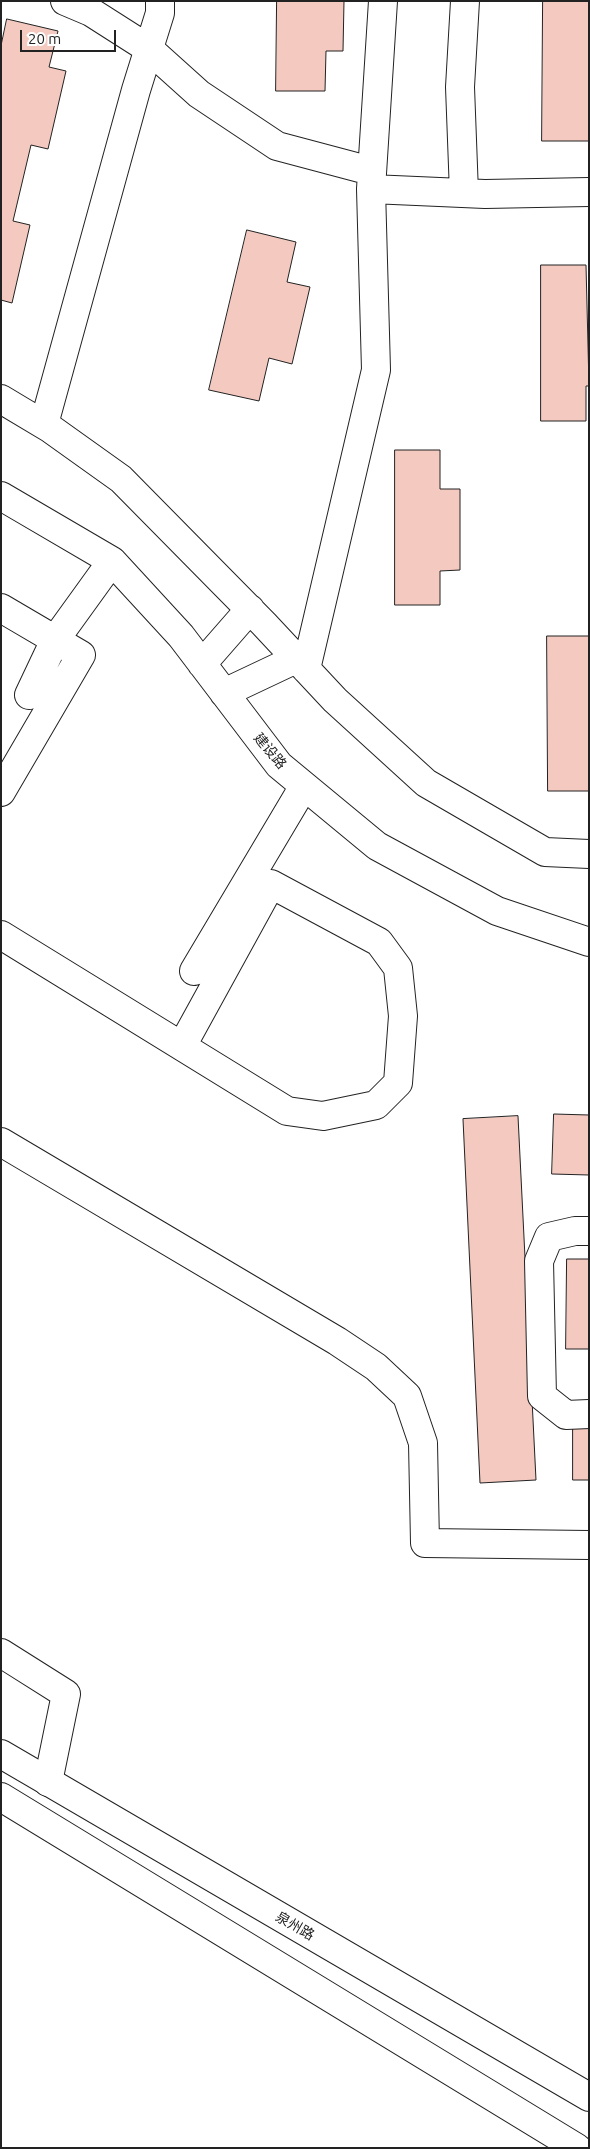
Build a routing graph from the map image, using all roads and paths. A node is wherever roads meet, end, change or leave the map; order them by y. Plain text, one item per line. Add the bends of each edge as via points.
1 (65, 1) edge
2 (160, 1) edge
3 (383, 1) edge
4 (465, 1) edge
5 (148, 49) junction
6 (371, 180) junction
7 (589, 192) edge
8 (464, 193) junction
9 (1, 399) edge
10 (44, 424) junction
11 (1, 496) edge
12 (112, 561) junction
13 (1, 608) edge
14 (250, 609) junction
15 (55, 640) junction
16 (202, 664) junction
17 (301, 664) junction
18 (224, 693) junction
19 (29, 695) dead end
20 (304, 786) junction
21 (1, 792) edge
22 (589, 854) edge
23 (262, 856) junction
24 (271, 884) junction
25 (1, 934) edge
26 (589, 942) edge
27 (194, 971) dead end
28 (182, 1046) junction
29 (1, 1142) edge
30 (589, 1231) edge
31 (589, 1414) edge
32 (589, 1545) edge
33 (1, 1653) edge
34 (1, 1754) edge
35 (48, 1782) junction
36 (1, 1797) edge
37 (589, 2096) edge
38 (577, 2148) edge

1 - 5 street via 91,12
2 - 5 street via 160,13
3 - 6 street
4 - 8 street via 460,87
5 - 6 street via 199,94 278,146
5 - 10 street
6 - 8 street
6 - 17 street via 376,370
7 - 8 street
9 - 10 street
10 - 14 street via 121,479
11 - 12 street, 建设路
12 - 15 street
12 - 16 street, 建设路 via 182,636
13 - 15 street
14 - 16 street
14 - 17 street
15 - 19 street
15 - 21 street via 81,655
16 - 18 street, 建设路
17 - 18 street
17 - 22 street via 335,700 426,783 545,852
18 - 20 street, 建设路 via 279,765
20 - 23 street
20 - 26 street, 建设路 via 377,846 497,911
23 - 24 street
23 - 27 street
24 - 28 street
24 - 28 street via 379,942 398,968 403,1016 398,1083 376,1105 323,1116 287,1111
25 - 28 street
29 - 32 street via 337,1341 376,1367 408,1396 423,1443 425,1543
30 - 31 street via 548,1237 539,1261 542,1396 566,1415
33 - 35 street via 66,1694
34 - 35 street, 泉州路
35 - 37 street, 泉州路
36 - 38 street

